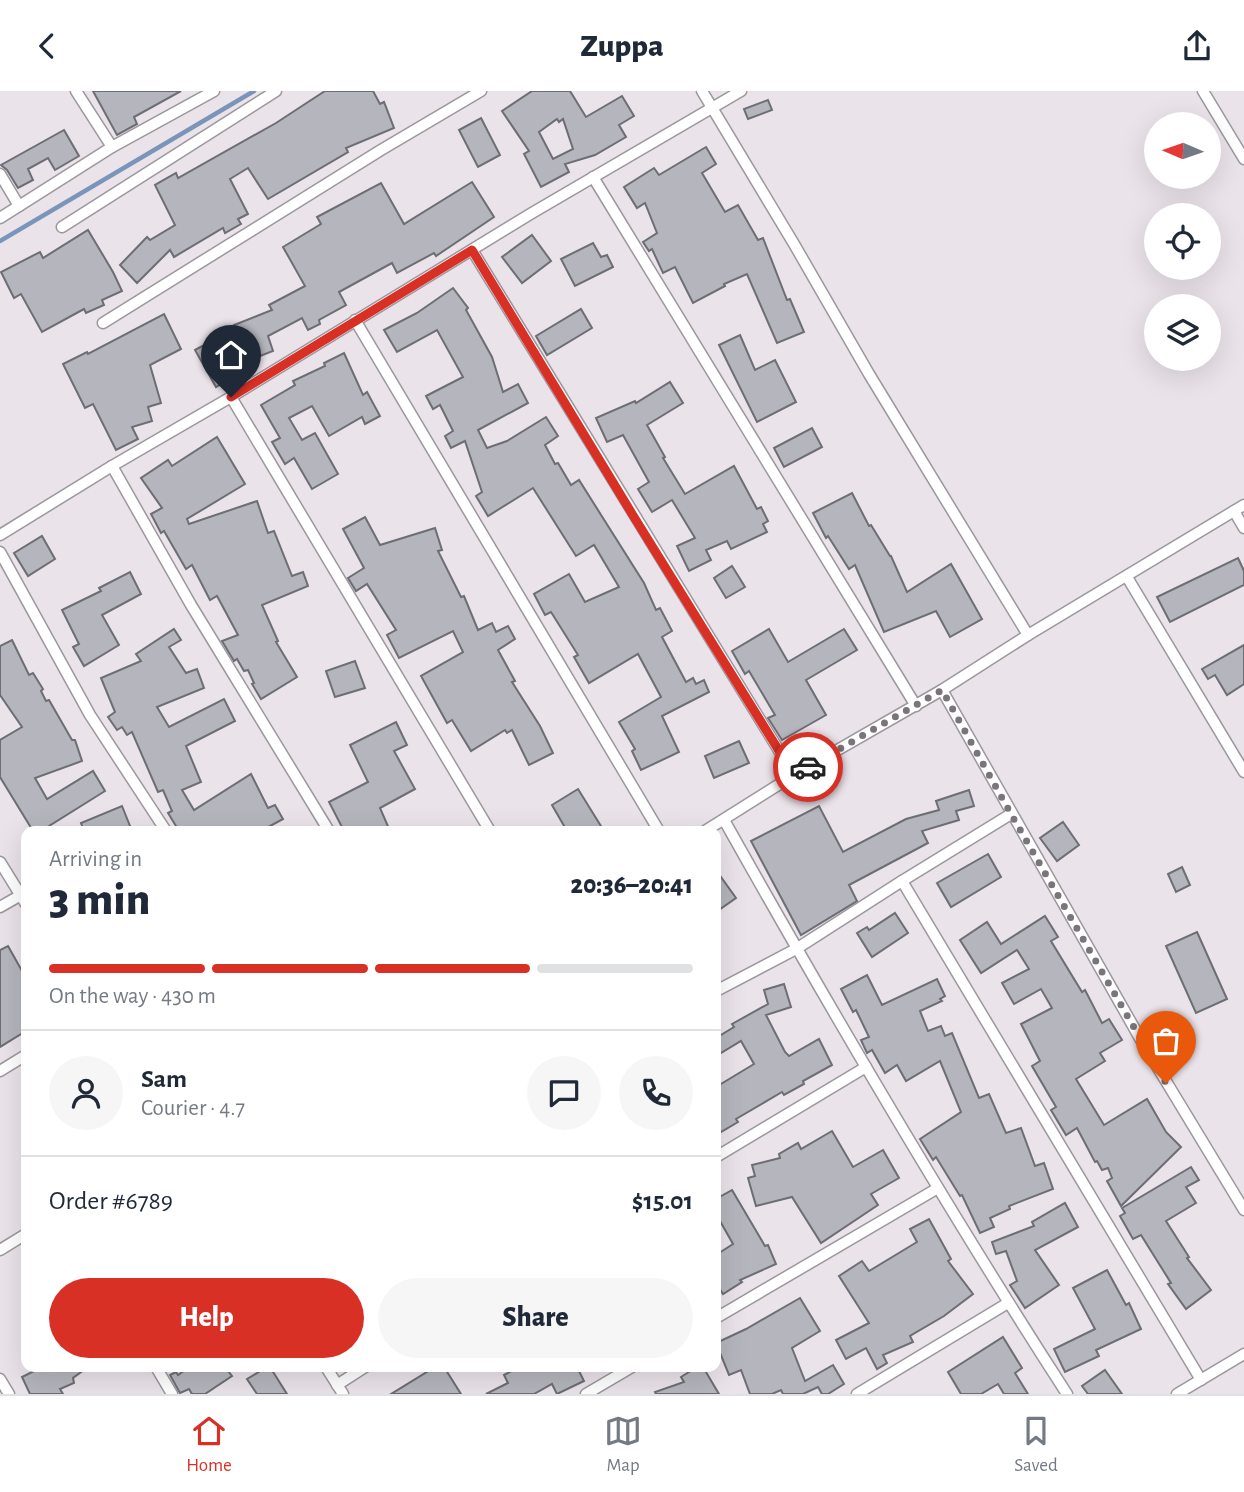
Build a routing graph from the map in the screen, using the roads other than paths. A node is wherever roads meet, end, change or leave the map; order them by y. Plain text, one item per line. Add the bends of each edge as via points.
1 (76, 91) edge
2 (214, 91) edge
3 (276, 91) edge
4 (481, 91) edge
5 (702, 91) edge
6 (741, 91) edge
7 (1203, 91) edge
8 (199, 95) edge
9 (712, 108) junction
10 (112, 146) junction
11 (1244, 159) edge
12 (0, 174) edge
13 (593, 177) junction
14 (19, 206) junction
15 (0, 218) edge
16 (62, 227) dead end
17 (472, 250) junction
18 (355, 320) junction
19 (103, 323) dead end
20 (231, 397) junction
21 (112, 466) junction
22 (1244, 505) edge
23 (1234, 511) junction
24 (1244, 528) edge
25 (0, 535) edge
26 (0, 552) edge
27 (1127, 577) junction
28 (1028, 635) junction
29 (942, 690) junction
30 (916, 706) junction
31 (1244, 772) edge
32 (794, 775) junction
33 (1011, 814) junction
34 (724, 820) junction
35 (163, 826) edge
36 (326, 826) edge
37 (487, 826) edge
38 (656, 826) edge
39 (714, 826) edge
40 (0, 862) edge
41 (902, 881) junction
42 (21, 894) edge
43 (21, 900) edge
44 (0, 907) edge
45 (796, 949) junction
46 (721, 988) edge
47 (21, 1058) edge
48 (866, 1067) junction
49 (0, 1071) edge
50 (721, 1154) edge
51 (938, 1188) junction
52 (1244, 1210) edge
53 (21, 1237) edge
54 (0, 1250) edge
55 (1008, 1303) junction
56 (721, 1315) edge
57 (1244, 1354) edge
58 (159, 1372) edge
59 (329, 1372) edge
60 (360, 1372) edge
61 (623, 1372) edge
62 (0, 1379) edge
63 (1201, 1380) junction
64 (340, 1390) edge
65 (9, 1394) edge
66 (172, 1394) edge
67 (586, 1394) edge
68 (857, 1394) edge
69 (1067, 1394) edge
70 (1177, 1394) edge

1 - 10 street
2 - 8 street
3 - 16 street
4 - 19 street
5 - 9 street
6 - 9 street
7 - 11 street
8 - 10 street
9 - 13 street
9 - 28 street
10 - 14 street
12 - 14 street
13 - 17 street
13 - 30 street
14 - 15 street
17 - 18 street
17 - 32 street
18 - 20 street
18 - 38 street
20 - 21 street
20 - 37 street
21 - 25 street
21 - 36 street
22 - 23 street
23 - 24 street
23 - 27 street
26 - 35 street via 90,715
27 - 28 street
27 - 31 street
28 - 29 street
29 - 30 street
29 - 33 street
30 - 32 street
32 - 34 street
33 - 41 street
33 - 52 street
34 - 39 street
34 - 45 street
40 - 42 street
41 - 45 street
41 - 63 street
43 - 44 street
45 - 46 street
45 - 48 street
47 - 49 street
48 - 50 street
48 - 51 street
51 - 55 street
51 - 56 street
53 - 54 street
55 - 68 street
55 - 69 street
57 - 63 street
58 - 66 street
59 - 64 street
60 - 64 street
61 - 67 street
62 - 65 street
63 - 70 street

